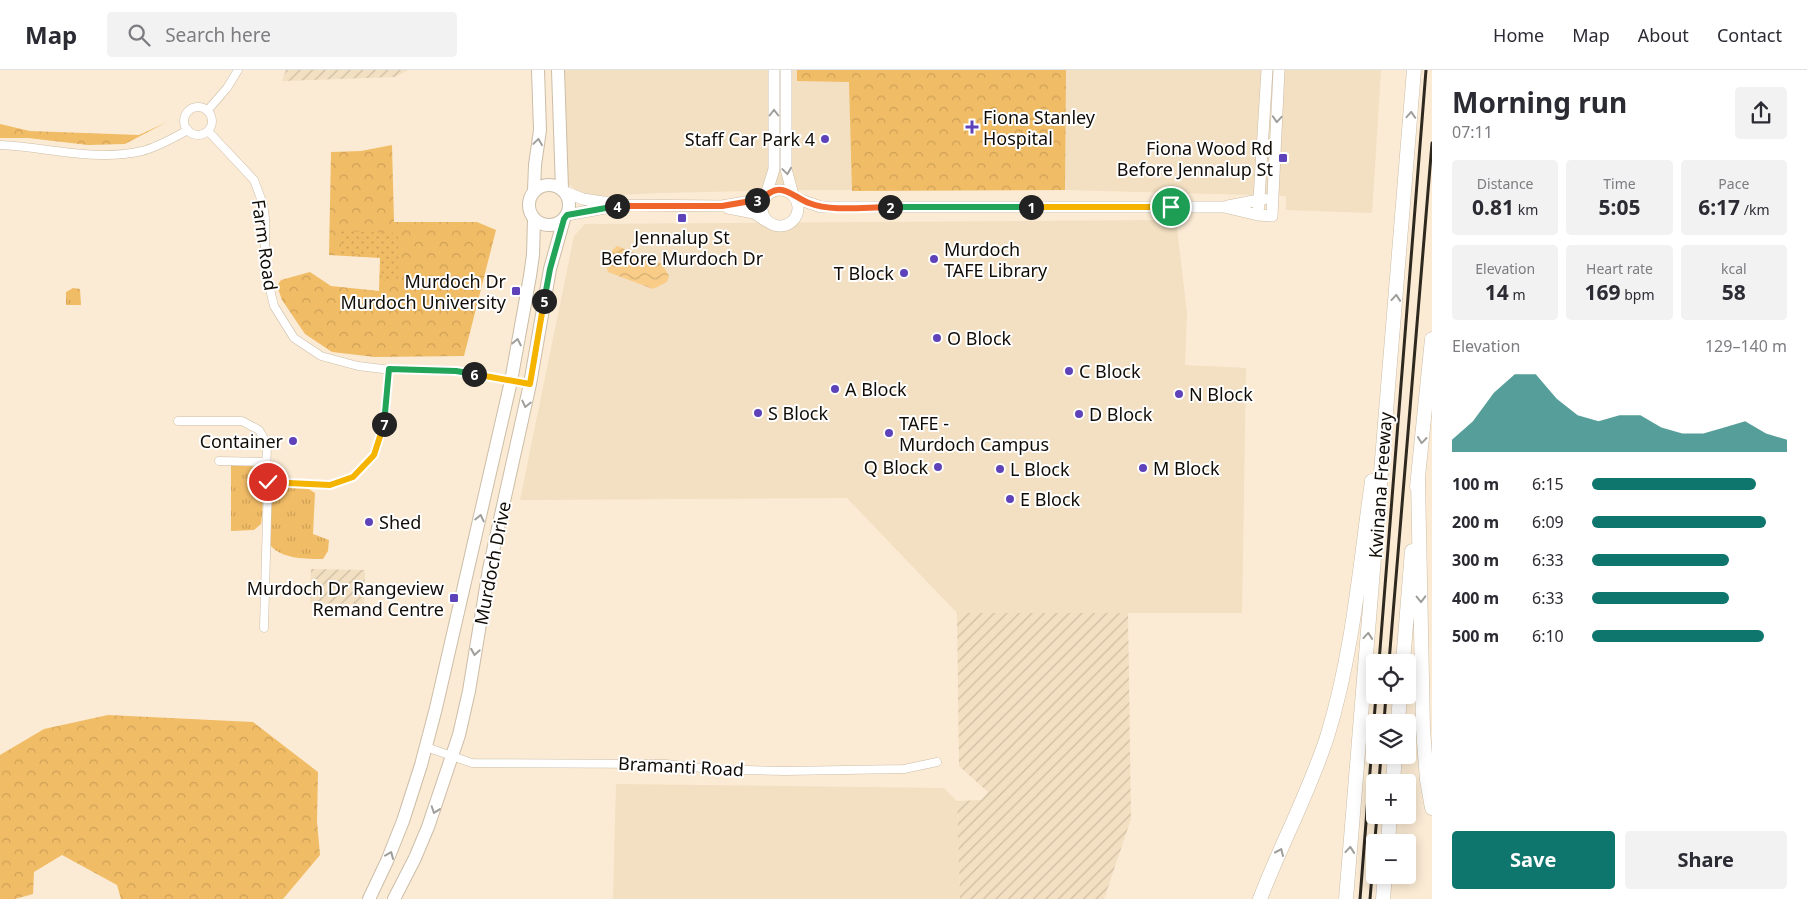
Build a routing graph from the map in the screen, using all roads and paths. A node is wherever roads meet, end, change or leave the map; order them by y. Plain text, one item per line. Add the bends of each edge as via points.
1 (238, 70) edge
2 (538, 70) edge
3 (558, 70) edge
4 (774, 70) edge
5 (786, 70) edge
6 (1267, 70) edge
7 (1279, 70) edge
8 (1414, 70) edge
9 (207, 111) junction
10 (188, 130) junction
11 (208, 131) junction
12 (0, 145) edge
13 (534, 190) junction
14 (564, 191) junction
15 (794, 196) junction
16 (765, 197) junction
17 (1272, 199) junction
18 (1258, 200) junction
19 (623, 205) junction
20 (722, 206) junction
21 (821, 207) junction
22 (1224, 207) junction
23 (1258, 215) junction
24 (565, 217) junction
25 (534, 219) junction
26 (766, 221) junction
27 (792, 221) junction
28 (1432, 339) edge
29 (1391, 346) junction
30 (389, 369) junction
31 (511, 381) junction
32 (530, 384) junction
33 (178, 421) dead end
34 (219, 461) dead end
35 (266, 462) junction
36 (1418, 480) junction
37 (268, 482) junction
38 (264, 628) dead end
39 (1404, 654) edge
40 (426, 747) junction
41 (453, 755) junction
42 (937, 762) dead end
43 (1432, 808) edge
44 (1384, 884) edge
45 (395, 898) edge
46 (368, 899) edge
47 (1260, 899) edge
48 (1346, 899) edge
49 (1383, 899) edge

1 - 9 street via 228,88
13 -> 2 main road, Murdoch Drive via 540,130
3 - 14 main road, Murdoch Drive
16 -> 4 street via 774,168
5 -> 15 street via 786,169
6 - 18 street
7 -> 17 street
29 -> 8 highway, Kwinana Freeway
9 - 10 street via 198,107 189,110 184,119
9 - 11 street via 212,120
10 - 11 street via 199,135
10 - 12 street via 144,150 99,156
11 - 30 street, Farm Road via 254,180 263,204 266,268 274,306 294,338 321,356 358,366
13 - 14 main road via 551,185
13 - 25 main road, Murdoch Drive via 529,208
14 - 19 street
14 - 24 main road, Murdoch Drive via 570,203
15 - 16 street via 778,190
15 - 21 street
15 - 27 street via 798,212
16 - 20 street
16 - 26 street via 761,211
17 - 18 street
17 - 23 street via 1272,216
18 - 22 street
18 - 23 street
19 - 20 street
19 - 24 street
20 - 26 street via 754,214
21 - 22 street
21 - 27 street
22 - 23 street
24 - 25 main road via 552,225
24 - 32 main road, Murdoch Drive via 550,269
31 -> 25 main road, Murdoch Drive via 533,255
26 - 27 street via 784,226
28 -> 36 highway, Kwinana Freeway
47 -> 29 highway via 1314,775 1340,686 1350,643
48 -> 29 highway, Kwinana Freeway
30 - 31 street, Farm Road via 456,371
30 - 37 street via 384,426 374,455 353,477 330,485
31 - 32 street, Farm Road
40 -> 31 main road, Murdoch Drive
32 -> 41 main road, Murdoch Drive
33 - 35 street via 242,421 259,430 266,444
34 - 35 street
35 - 37 street
36 - 39 highway, Kwinana Freeway
36 -> 43 highway via 1423,729
37 - 38 street
40 - 41 street, Bramanti Road
46 -> 40 main road, Murdoch Drive via 395,842
41 - 42 street, Bramanti Road via 472,763 666,764 785,771 904,769
41 -> 45 main road, Murdoch Drive via 416,858
44 - 49 highway

